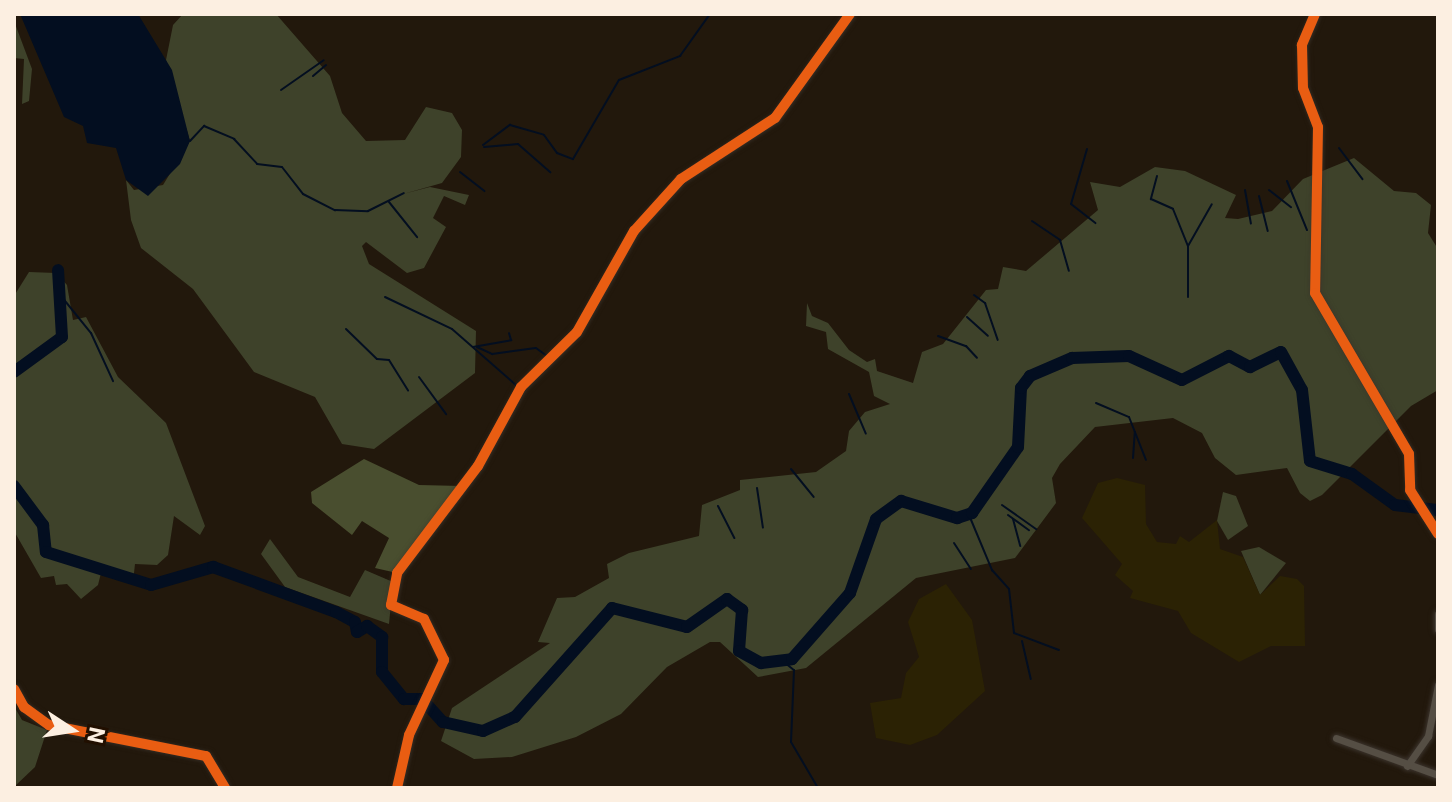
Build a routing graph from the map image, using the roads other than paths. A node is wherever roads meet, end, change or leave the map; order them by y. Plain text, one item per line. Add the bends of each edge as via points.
1 (850, 14) edge
2 (1315, 14) edge
3 (1438, 534) edge
4 (1438, 614) edge
5 (1438, 629) edge
6 (1438, 685) edge
7 (14, 689) edge
8 (1336, 738) dead end
9 (1407, 766) junction
10 (1438, 775) edge
11 (225, 788) edge
12 (397, 788) edge

1 - 12 street via 775,118 681,179 634,231 577,332 521,387 478,466 397,573 391,605 424,619 444,660 409,735
2 - 3 street via 1302,45 1303,88 1318,127 1315,293 1409,454 1410,490
4 - 5 street
6 - 9 street via 1428,736
7 - 11 street via 24,707 49,725 206,756
8 - 9 street
9 - 10 street

